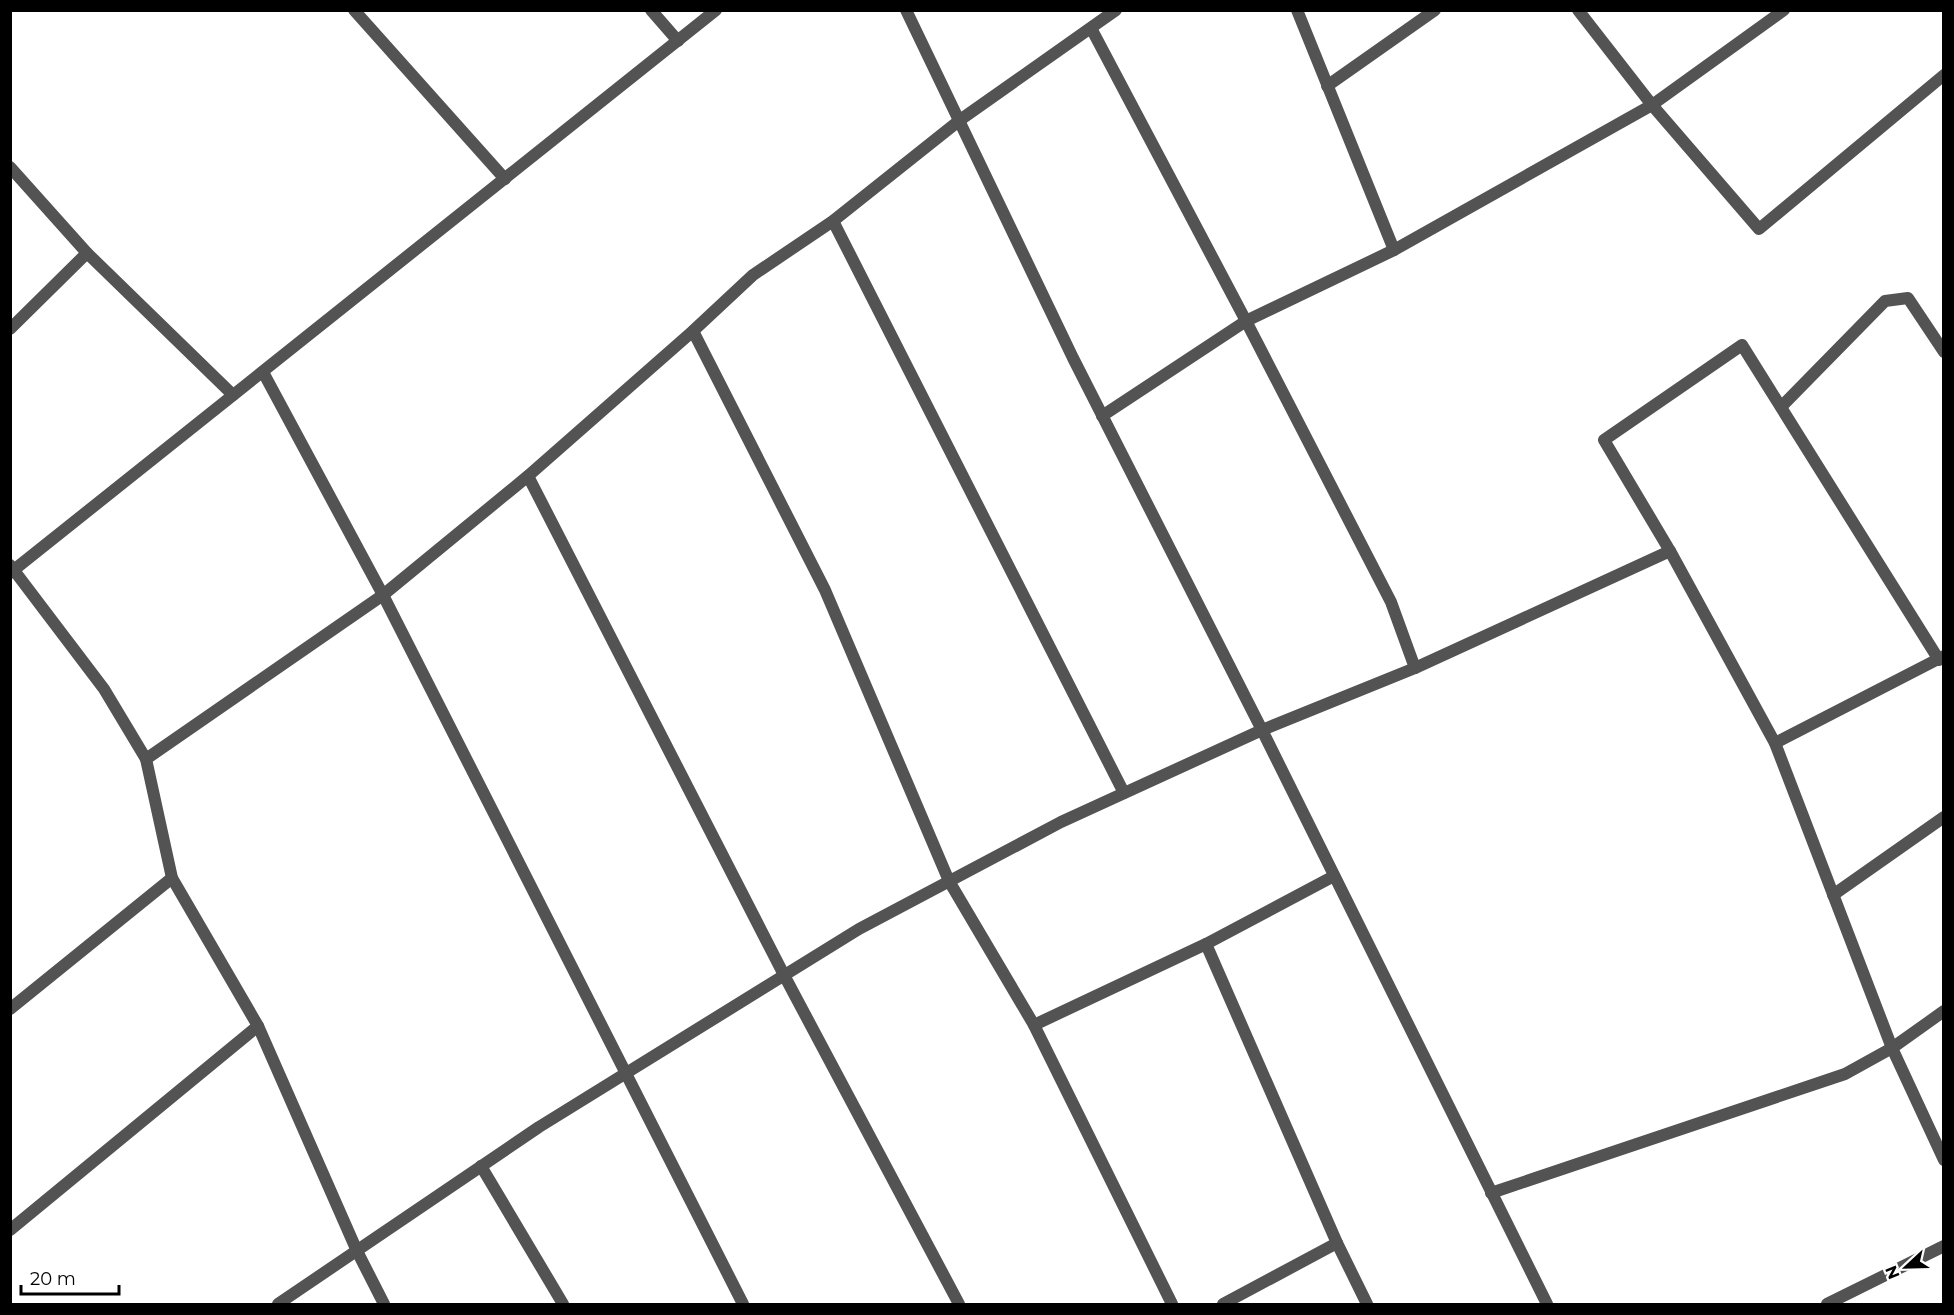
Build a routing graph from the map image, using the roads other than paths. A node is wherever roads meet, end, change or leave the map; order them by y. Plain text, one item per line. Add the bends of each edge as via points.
1 (354, 10) edge
2 (651, 10) edge
3 (716, 10) edge
4 (906, 10) edge
5 (1116, 10) edge
6 (1297, 10) edge
7 (1435, 10) edge
8 (1578, 10) edge
9 (1784, 10) edge
10 (1091, 28) junction
11 (678, 41) junction
12 (1944, 75) edge
13 (1327, 86) junction
14 (1652, 105) junction
15 (960, 120) junction
16 (10, 167) edge
17 (505, 179) junction
18 (833, 221) junction
19 (1394, 250) junction
20 (87, 253) junction
21 (1246, 321) junction
22 (10, 329) edge
23 (693, 331) junction
24 (1944, 352) edge
25 (263, 372) junction
26 (233, 395) junction
27 (1781, 407) junction
28 (1102, 416) junction
29 (528, 476) junction
30 (1670, 551) junction
31 (12, 569) edge
32 (384, 595) junction
33 (1941, 658) edge
34 (1415, 668) junction
35 (1262, 730) junction
36 (1775, 743) junction
37 (146, 759) junction
38 (1124, 793) junction
39 (1944, 817) edge
40 (1334, 876) junction
41 (172, 878) junction
42 (948, 881) junction
43 (1833, 895) junction
44 (1206, 944) junction
45 (784, 975) junction
46 (10, 1009) edge
47 (1944, 1011) edge
48 (1034, 1025) junction
49 (258, 1026) junction
50 (1893, 1048) junction
51 (625, 1074) junction
52 (1944, 1160) edge
53 (481, 1166) junction
54 (1491, 1193) junction
55 (10, 1230) edge
56 (1337, 1243) junction
57 (1944, 1246) edge
58 (357, 1251) junction
59 (278, 1305) edge
60 (384, 1305) edge
61 (563, 1305) edge
62 (743, 1305) edge
63 (959, 1305) edge
64 (1172, 1305) edge
65 (1223, 1305) edge
66 (1368, 1305) edge
67 (1547, 1305) edge
68 (1827, 1305) edge

1 - 17 street
2 - 11 street
3 - 11 street
4 - 15 street
5 - 10 street
6 - 13 street
7 - 13 street
8 - 14 street
9 - 14 street
10 - 15 street
10 - 21 street
11 - 17 street
12 - 14 street via 1759,229
13 - 19 street
14 - 19 street
15 - 18 street
15 - 28 street
16 - 20 street
17 - 25 street
18 - 23 street via 753,275
18 - 38 street
19 - 21 street
20 - 22 street
20 - 26 street
21 - 28 street
21 - 34 street via 1392,602
23 - 29 street
23 - 42 street via 825,590
24 - 27 street via 1908,298 1885,301
25 - 26 street
25 - 32 street
26 - 31 street
27 - 30 street via 1742,345 1604,440
27 - 33 street
28 - 35 street
29 - 32 street
29 - 45 street
30 - 34 street
30 - 36 street
31 - 37 street via 104,689
32 - 37 street
32 - 51 street
33 - 36 street
34 - 35 street
35 - 38 street
35 - 40 street
36 - 43 street
37 - 41 street
38 - 42 street
39 - 43 street
40 - 44 street
40 - 54 street
41 - 46 street
41 - 49 street
42 - 45 street
42 - 48 street
43 - 50 street
44 - 48 street
44 - 56 street
45 - 51 street
45 - 63 street
47 - 50 street
48 - 64 street
49 - 55 street
49 - 58 street
50 - 52 street
50 - 54 street via 1845,1074
51 - 53 street
51 - 62 street
53 - 58 street
53 - 61 street
54 - 67 street
56 - 65 street
56 - 66 street
57 - 68 street
58 - 59 street
58 - 60 street

